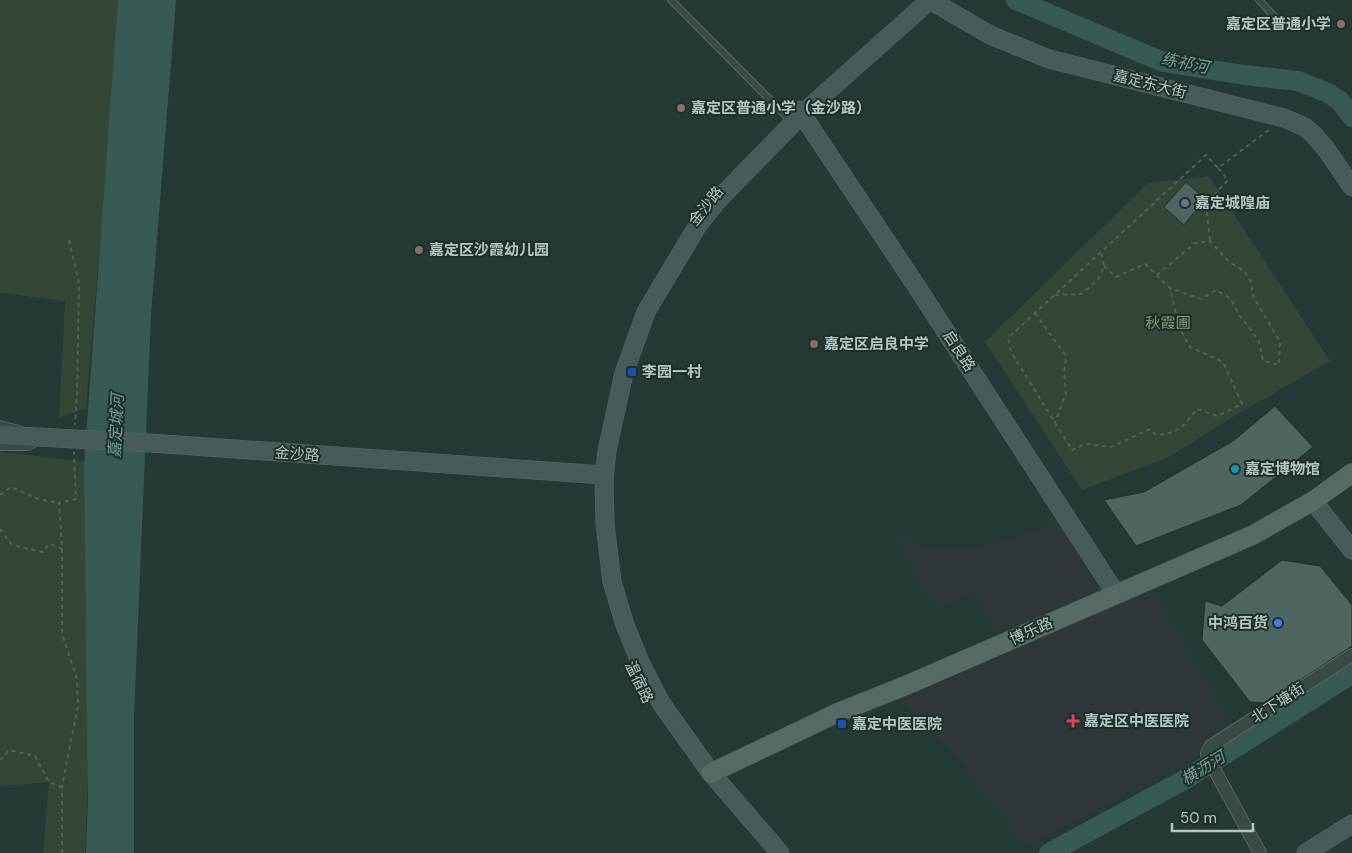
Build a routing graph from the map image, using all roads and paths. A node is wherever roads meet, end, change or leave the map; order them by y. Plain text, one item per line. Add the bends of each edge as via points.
1 (672, 0) edge
2 (916, 0) edge
3 (930, 0) edge
4 (1259, 0) edge
5 (1283, 26) dead end
6 (796, 114) junction
7 (1284, 118) junction
8 (1218, 168) junction
9 (1352, 187) edge
10 (69, 240) dead end
11 (1210, 241) junction
12 (1101, 252) junction
13 (1104, 266) junction
14 (1157, 275) junction
15 (1170, 288) junction
16 (1054, 295) junction
17 (1035, 313) junction
18 (1055, 422) junction
19 (0, 424) edge
20 (0, 435) edge
21 (47, 438) junction
22 (77, 439) junction
23 (0, 447) edge
24 (1352, 472) edge
25 (599, 474) junction
26 (0, 495) edge
27 (1318, 498) junction
28 (59, 503) junction
29 (0, 529) edge
30 (1352, 533) edge
31 (62, 549) junction
32 (65, 550) dead end
33 (1352, 550) edge
34 (1116, 594) junction
35 (1352, 655) edge
36 (0, 760) edge
37 (707, 775) junction
38 (62, 787) junction
39 (1352, 825) edge
40 (62, 853) edge
41 (768, 853) edge
42 (780, 853) edge
43 (1260, 853) edge
44 (1306, 853) edge

1 - 6 lane
2 - 6 street, 金沙路
3 - 6 street
3 - 7 street, 嘉定东大街 via 990,35 1049,59
4 - 5 lane
6 - 25 street, 金沙路 via 764,142 702,207 635,315 612,379
6 - 34 street, 启良路 via 915,284
7 - 8 path
7 - 9 street, 嘉定东大街 via 1306,127 1314,135
8 - 11 path via 1228,180 1206,204
8 - 12 path via 1206,155
10 - 22 path via 79,283
11 - 14 path via 1195,243
11 - 15 path via 1229,262 1244,271 1251,282 1253,296 1280,342 1279,365 1263,362 1259,341 1230,298 1216,290 1201,299
12 - 13 path
12 - 16 path
13 - 14 path via 1116,277 1145,264
13 - 16 path via 1098,280 1081,294
14 - 15 path
15 - 18 path via 1179,327 1190,347 1224,362 1242,404 1217,416 1197,409 1182,427 1170,435 1156,435 1150,429 1111,447 1085,444 1072,450
16 - 17 path
17 - 18 path via 1066,356 1066,393
17 - 18 path via 1008,338 1011,352
19 - 21 lane
20 - 21 street, 金沙路
21 - 22 street, 金沙路
21 - 23 lane via 28,448
22 - 25 street, 金沙路
22 - 28 path via 76,499
24 - 27 main road, 博乐路
25 - 37 street via 612,582 625,625 661,703
26 - 28 path via 11,487 38,499
27 - 30 street
27 - 33 street
27 - 34 main road, 博乐路 via 1253,535
28 - 31 path
29 - 31 path via 12,545 43,552 49,544
31 - 32 path
31 - 38 path via 62,634 77,679 78,705
34 - 37 main road, 博乐路 via 836,713
35 - 43 street, 北下塘街 via 1211,746 1208,756
36 - 38 path via 9,750 35,756 50,782
37 - 41 street
37 - 42 street
38 - 40 path
39 - 44 street

